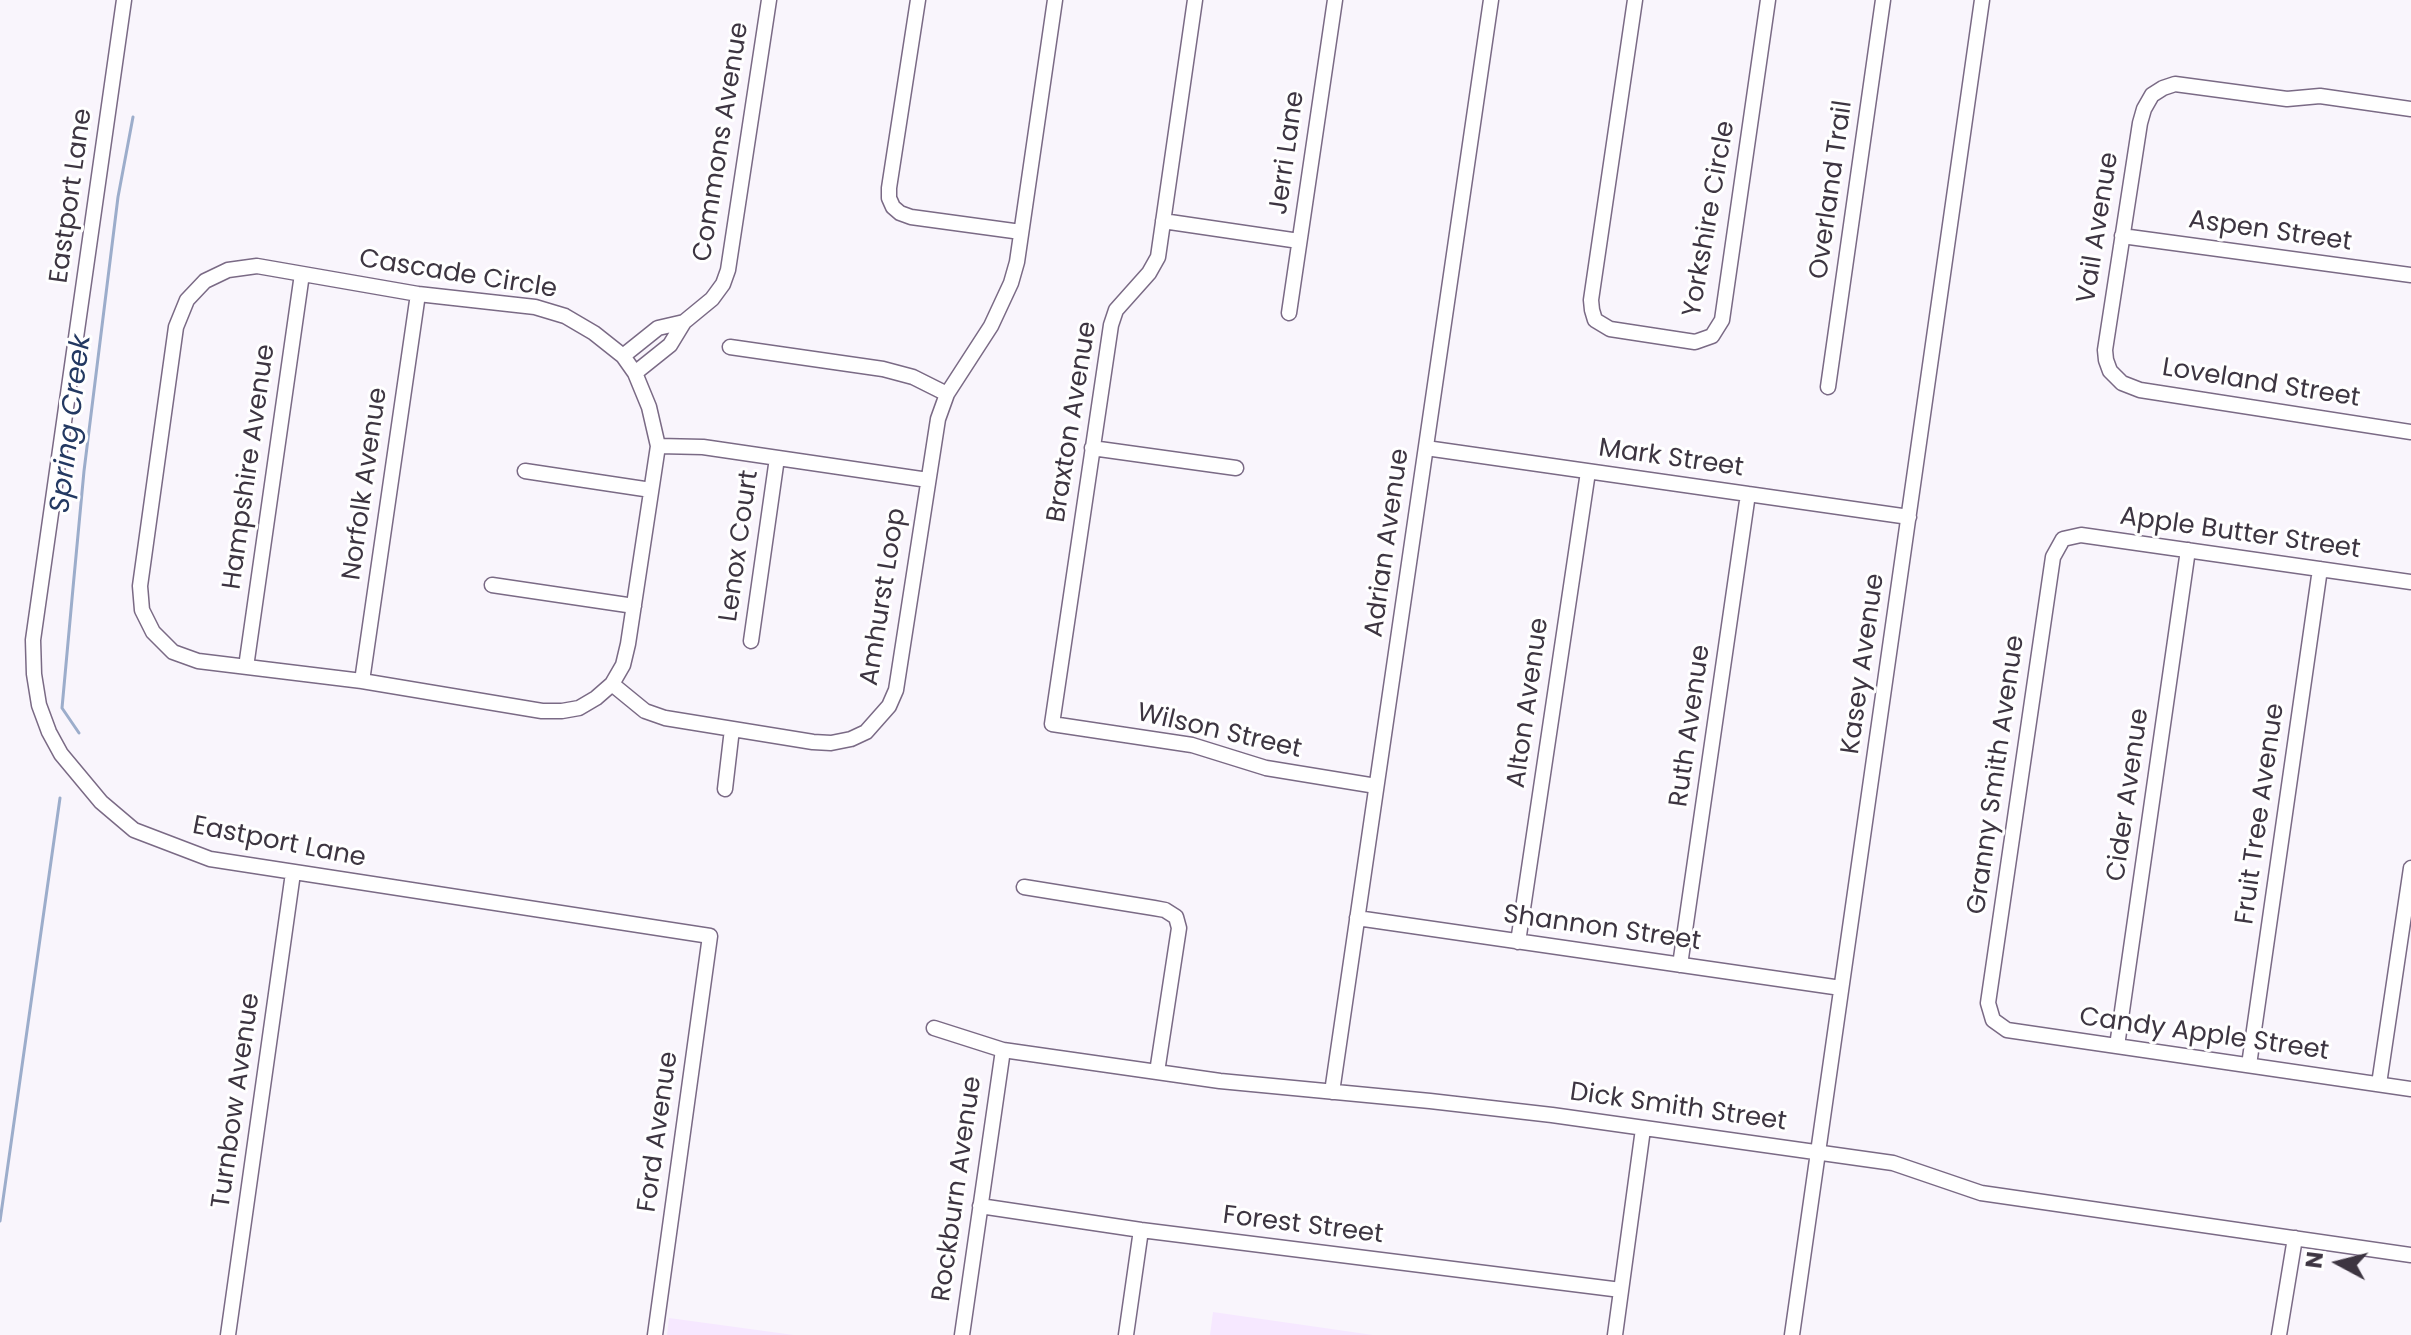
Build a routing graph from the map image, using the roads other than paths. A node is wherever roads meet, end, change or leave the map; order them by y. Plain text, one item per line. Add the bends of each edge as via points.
1 (124, 0) edge
2 (769, 0) edge
3 (918, 0) edge
4 (1055, 0) edge
5 (1195, 0) edge
6 (1335, 0) edge
7 (1491, 0) edge
8 (1635, 0) edge
9 (1768, 0) edge
10 (1883, 0) edge
11 (1982, 0) edge
12 (2411, 109) edge
13 (1163, 221) junction
14 (1021, 232) junction
15 (2122, 236) junction
16 (1299, 241) junction
17 (302, 274) junction
18 (2411, 275) edge
19 (418, 294) junction
20 (1289, 313) dead end
21 (684, 322) junction
22 (730, 347) dead end
23 (623, 356) junction
24 (2110, 371) joint
25 (635, 373) junction
26 (1828, 387) dead end
27 (947, 394) junction
28 (2411, 432) edge
29 (658, 446) junction
30 (1092, 448) junction
31 (1426, 448) junction
32 (777, 458) junction
33 (1236, 468) dead end
34 (525, 471) dead end
35 (1588, 472) junction
36 (928, 480) junction
37 (651, 490) junction
38 (1748, 494) junction
39 (1909, 517) junction
40 (2063, 539) joint
41 (2188, 550) junction
42 (2320, 569) junction
43 (2411, 582) edge
44 (492, 585) dead end
45 (634, 606) junction
46 (751, 641) dead end
47 (246, 667) junction
48 (362, 681) junction
49 (612, 684) junction
50 (1052, 724) joint
51 (732, 729) junction
52 (1376, 786) junction
53 (725, 789) dead end
54 (2411, 868) edge
55 (293, 873) junction
56 (1024, 887) dead end
57 (1357, 918) junction
58 (710, 936) joint
59 (1518, 942) junction
60 (1680, 965) junction
61 (1841, 988) junction
62 (1993, 1020) joint
63 (934, 1028) dead end
64 (2117, 1046) junction
65 (1003, 1050) junction
66 (2249, 1065) junction
67 (1157, 1072) junction
68 (2379, 1084) junction
69 (2411, 1089) edge
70 (1332, 1092) junction
71 (1643, 1129) junction
72 (1818, 1152) junction
73 (980, 1206) junction
74 (1141, 1230) junction
75 (2295, 1238) junction
76 (2411, 1255) edge
77 (1621, 1290) junction
78 (228, 1335) edge
79 (655, 1335) edge
80 (962, 1335) edge
81 (1126, 1335) edge
82 (1615, 1335) edge
83 (1792, 1335) edge
84 (2279, 1335) edge

1 - 55 street, Eastport Lane via 33,640 39,705 61,754 101,802 134,830 210,859
2 - 21 street, Commons Avenue via 728,270 712,299
3 - 14 street via 889,198 893,207 911,217
4 - 14 street, Amhurst Loop
5 - 13 street, Braxton Avenue
6 - 16 street, Jerri Lane
7 - 31 street, Adrian Avenue
8 - 9 street, Yorkshire Circle via 1592,310 1595,320 1610,329 1695,342 1712,336 1722,320
10 - 26 street, Overland Trail
11 - 39 street, Kasey Avenue
12 - 15 street, Vail Avenue via 2320,96 2287,99 2175,84 2163,88 2152,95 2140,123
13 - 16 street
13 - 30 street, Braxton Avenue via 1158,257 1116,310 1111,325
14 - 27 street, Amhurst Loop via 1003,303
15 - 18 street, Aspen Street
15 - 24 street, Vail Avenue via 2105,350
16 - 20 street, Jerri Lane
17 - 19 street, Cascade Circle
17 - 47 street, Hampshire Avenue
17 - 47 street, Cascade Circle via 257,266 228,270 205,281 187,300 176,327 140,586 142,610 153,632 173,652
19 - 23 street, Cascade Circle via 535,307 565,316
19 - 48 street, Norfolk Avenue
21 - 23 street, Commons Avenue via 658,328
21 - 25 street, Commons Avenue via 670,345
22 - 27 street via 883,369
23 - 25 street, Cascade Circle
24 - 28 street, Loveland Street via 2140,390
25 - 29 street, Cascade Circle
27 - 36 street, Amhurst Loop
29 - 32 street, Amhurst Loop
29 - 37 street, Cascade Circle
30 - 33 street
30 - 50 street, Braxton Avenue
31 - 35 street, Mark Street
31 - 52 street, Adrian Avenue
32 - 36 street, Amhurst Loop
32 - 46 street, Lenox Court
34 - 37 street
35 - 38 street, Mark Street
35 - 59 street, Alton Avenue
36 - 51 street, Amhurst Loop via 896,690 879,719 866,732 831,743
37 - 45 street, Cascade Circle
38 - 39 street, Mark Street
38 - 60 street, Ruth Avenue
39 - 61 street, Kasey Avenue
40 - 41 street, Apple Butter Street via 2081,535
40 - 62 street, Granny Smith Avenue via 2053,557 1988,1003
41 - 42 street, Apple Butter Street
41 - 64 street, Cider Avenue
42 - 43 street, Apple Butter Street
42 - 66 street, Fruit Tree Avenue
44 - 45 street
45 - 49 street, Cascade Circle via 623,665
47 - 48 street, Cascade Circle
48 - 49 street, Cascade Circle via 542,711 579,708
49 - 51 street, Amhurst Loop via 645,711
50 - 52 street, Wilson Street via 1192,745 1266,768
51 - 53 street
52 - 57 street, Adrian Avenue
54 - 68 street
55 - 58 street, Eastport Lane
55 - 78 street, Turnbow Avenue
56 - 67 street via 1159,909 1176,917 1179,928
57 - 59 street, Shannon Street
57 - 70 street, Adrian Avenue
58 - 79 street, Ford Avenue
59 - 60 street, Shannon Street
60 - 61 street, Shannon Street
61 - 72 street, Kasey Avenue
62 - 64 street, Candy Apple Street via 2007,1030
63 - 65 street, Dick Smith Street
64 - 66 street, Candy Apple Street
65 - 67 street, Dick Smith Street
65 - 73 street, Rockburn Avenue
66 - 68 street, Candy Apple Street
67 - 70 street, Dick Smith Street
68 - 69 street, Candy Apple Street
70 - 71 street, Dick Smith Street
71 - 72 street, Dick Smith Street
71 - 77 street
72 - 75 street, Dick Smith Street via 1907,1166 1981,1193
72 - 83 street, Kasey Avenue
73 - 74 street, Forest Street
73 - 80 street, Rockburn Avenue
74 - 77 street, Forest Street
74 - 81 street
75 - 76 street, Dick Smith Street
75 - 84 street
77 - 82 street

